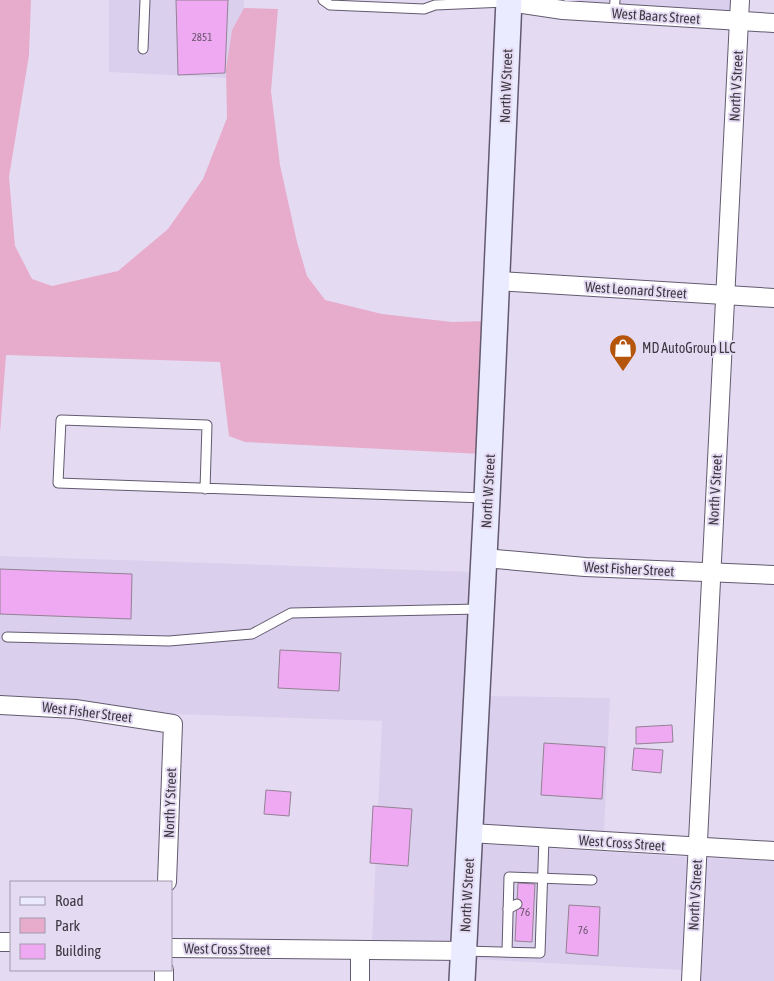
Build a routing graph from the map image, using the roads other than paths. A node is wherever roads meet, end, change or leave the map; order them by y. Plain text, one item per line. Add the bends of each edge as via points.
1 (145, 0) edge
2 (323, 0) edge
3 (740, 0) edge
4 (509, 1) edge
5 (435, 2) edge
6 (615, 7) edge
7 (739, 21) junction
8 (774, 23) edge
9 (143, 49) dead end
10 (498, 281) junction
11 (725, 296) junction
12 (774, 298) edge
13 (205, 488) junction
14 (487, 498) junction
15 (484, 558) junction
16 (711, 572) junction
17 (774, 576) edge
18 (482, 609) junction
19 (7, 637) dead end
20 (0, 705) edge
21 (173, 724) joint
22 (470, 833) junction
23 (544, 838) junction
24 (697, 848) junction
25 (774, 851) edge
26 (543, 878) junction
27 (592, 880) dead end
28 (167, 881) edge
29 (517, 904) dead end
30 (508, 909) junction
31 (172, 948) edge
32 (360, 950) junction
33 (464, 951) junction
34 (507, 952) junction
35 (360, 981) edge
36 (462, 981) edge
37 (691, 981) edge

1 - 9 lane
2 - 5 lane via 330,5 424,9
3 - 7 street, North V Street
4 - 5 lane
4 - 6 street, West Baars Street via 563,10
4 - 10 main road, North W Street
6 - 7 street, West Baars Street
7 - 8 street, West Baars Street
7 - 11 street, North V Street
10 - 11 street, West Leonard Street
10 - 14 main road, North W Street
11 - 12 street, West Leonard Street
11 - 16 street, North V Street
13 - 13 lane via 58,483 61,420 207,426
13 - 14 lane
14 - 15 main road, North W Street
15 - 16 street, West Fisher Street via 585,567
15 - 18 main road, North W Street
16 - 17 street, West Fisher Street
16 - 24 street, North V Street
18 - 19 lane via 291,613 252,634 169,642
18 - 22 main road, North W Street
20 - 21 street, West Fisher Street via 75,709
21 - 28 street, North Y Street
22 - 23 street, West Cross Street
22 - 33 main road, North W Street
23 - 24 street, West Cross Street
23 - 26 lane
24 - 25 street, West Cross Street
24 - 37 street, North V Street
26 - 27 lane
26 - 30 lane via 509,877
26 - 34 lane via 538,894 537,917 540,953
29 - 30 lane
30 - 34 lane via 512,930
31 - 32 street, West Cross Street
32 - 33 street, West Cross Street
32 - 35 street
33 - 34 lane
33 - 36 main road, North W Street

